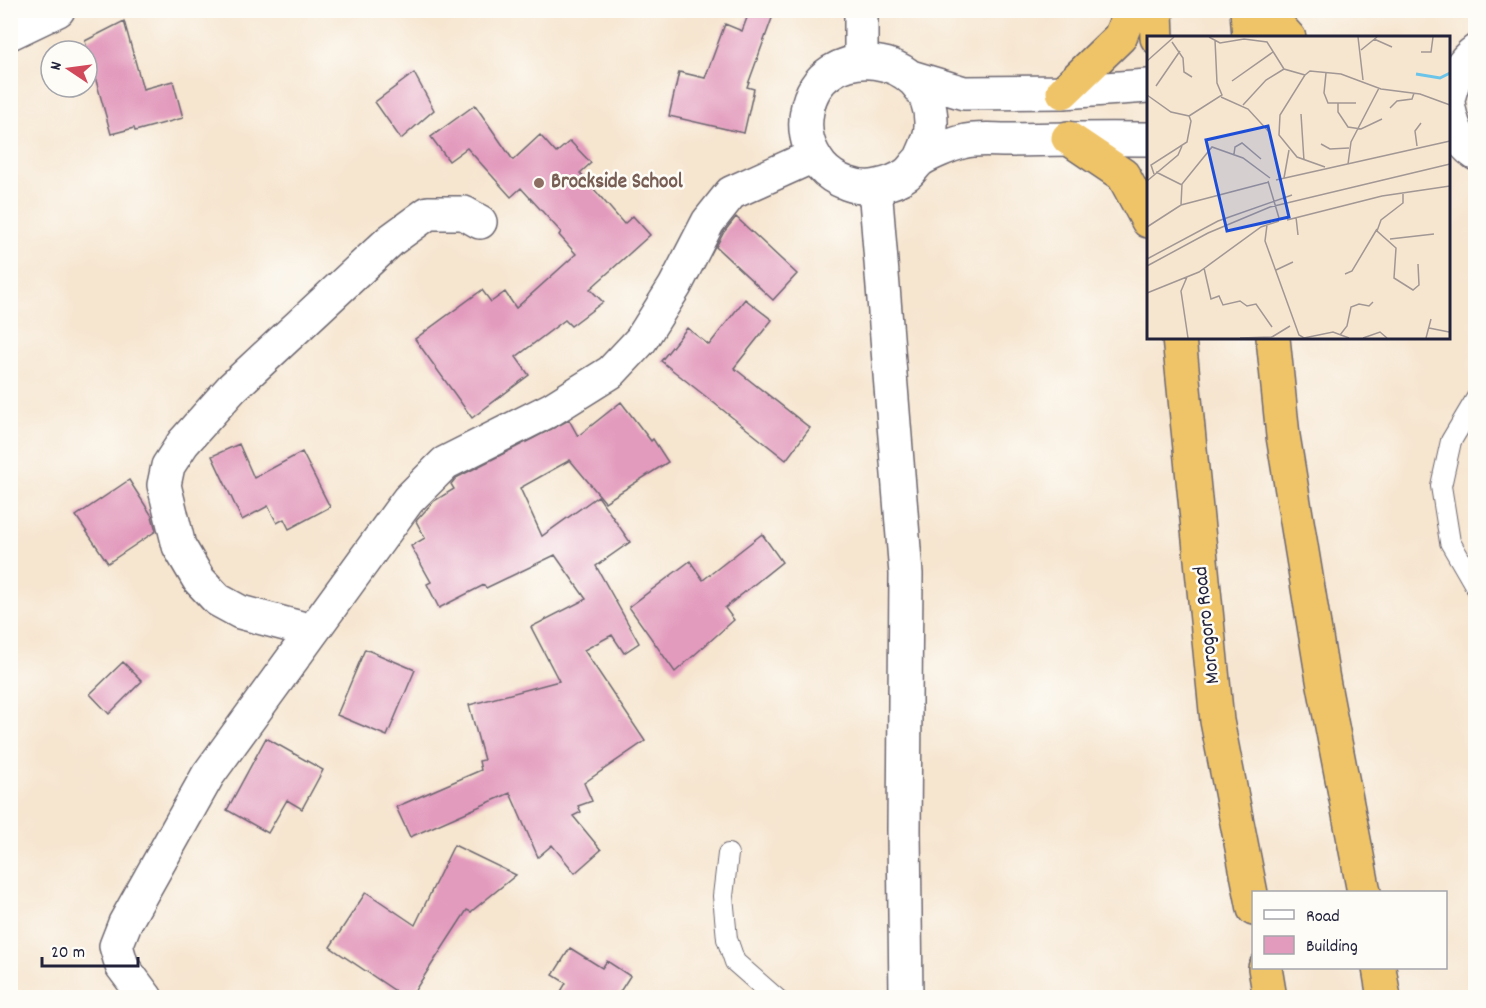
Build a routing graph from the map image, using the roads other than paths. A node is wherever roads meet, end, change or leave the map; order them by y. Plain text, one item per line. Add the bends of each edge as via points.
1 (58, 10) edge
2 (861, 10) edge
3 (1131, 10) edge
4 (1156, 10) edge
5 (1247, 10) edge
6 (1264, 10) edge
7 (10, 33) edge
8 (1157, 36) edge
9 (1249, 36) edge
10 (1287, 36) edge
11 (861, 60) junction
12 (1461, 62) edge
13 (911, 77) junction
14 (1147, 86) edge
15 (1063, 92) junction
16 (1450, 95) edge
17 (1450, 118) edge
18 (1068, 138) junction
19 (1147, 139) edge
20 (1464, 149) edge
21 (813, 156) junction
22 (920, 160) junction
23 (875, 187) junction
24 (1147, 217) edge
25 (480, 222) dead end
26 (1179, 339) edge
27 (1273, 339) edge
28 (1476, 399) edge
29 (1476, 587) edge
30 (312, 631) junction
31 (728, 854) dead end
32 (1364, 891) edge
33 (1252, 899) edge
34 (1265, 969) edge
35 (1379, 969) edge
36 (146, 998) edge
37 (776, 998) edge
38 (906, 998) edge
39 (1270, 998) edge
40 (1384, 998) edge

1 - 7 street
2 - 11 street
3 - 15 highway via 1120,37
4 - 8 highway
5 - 9 highway
6 - 10 highway
11 - 13 street via 897,67
11 - 21 street via 828,74 808,104 805,122
12 - 16 street
13 - 15 street via 964,93
13 - 22 street via 929,108 931,126
14 - 15 street
17 - 20 street
18 - 19 street
18 - 22 street via 963,141
18 - 24 highway via 1124,175
21 - 23 street via 840,181
21 - 30 street via 731,193 708,222 641,340 611,372 552,409 445,463 408,500
22 - 23 street via 908,174
23 - 38 street via 906,574
25 - 30 street via 464,213 428,213 392,240 232,388 168,466 164,484 179,546 199,580 218,600 240,612
26 - 33 highway, Morogoro Road via 1217,721
27 - 32 highway via 1285,447 1323,680
28 - 29 lane via 1451,441 1441,486 1450,542
30 - 36 street via 208,775 124,923 116,946 122,966
31 - 37 lane via 723,896 727,939 735,962
34 - 39 highway
35 - 40 highway

